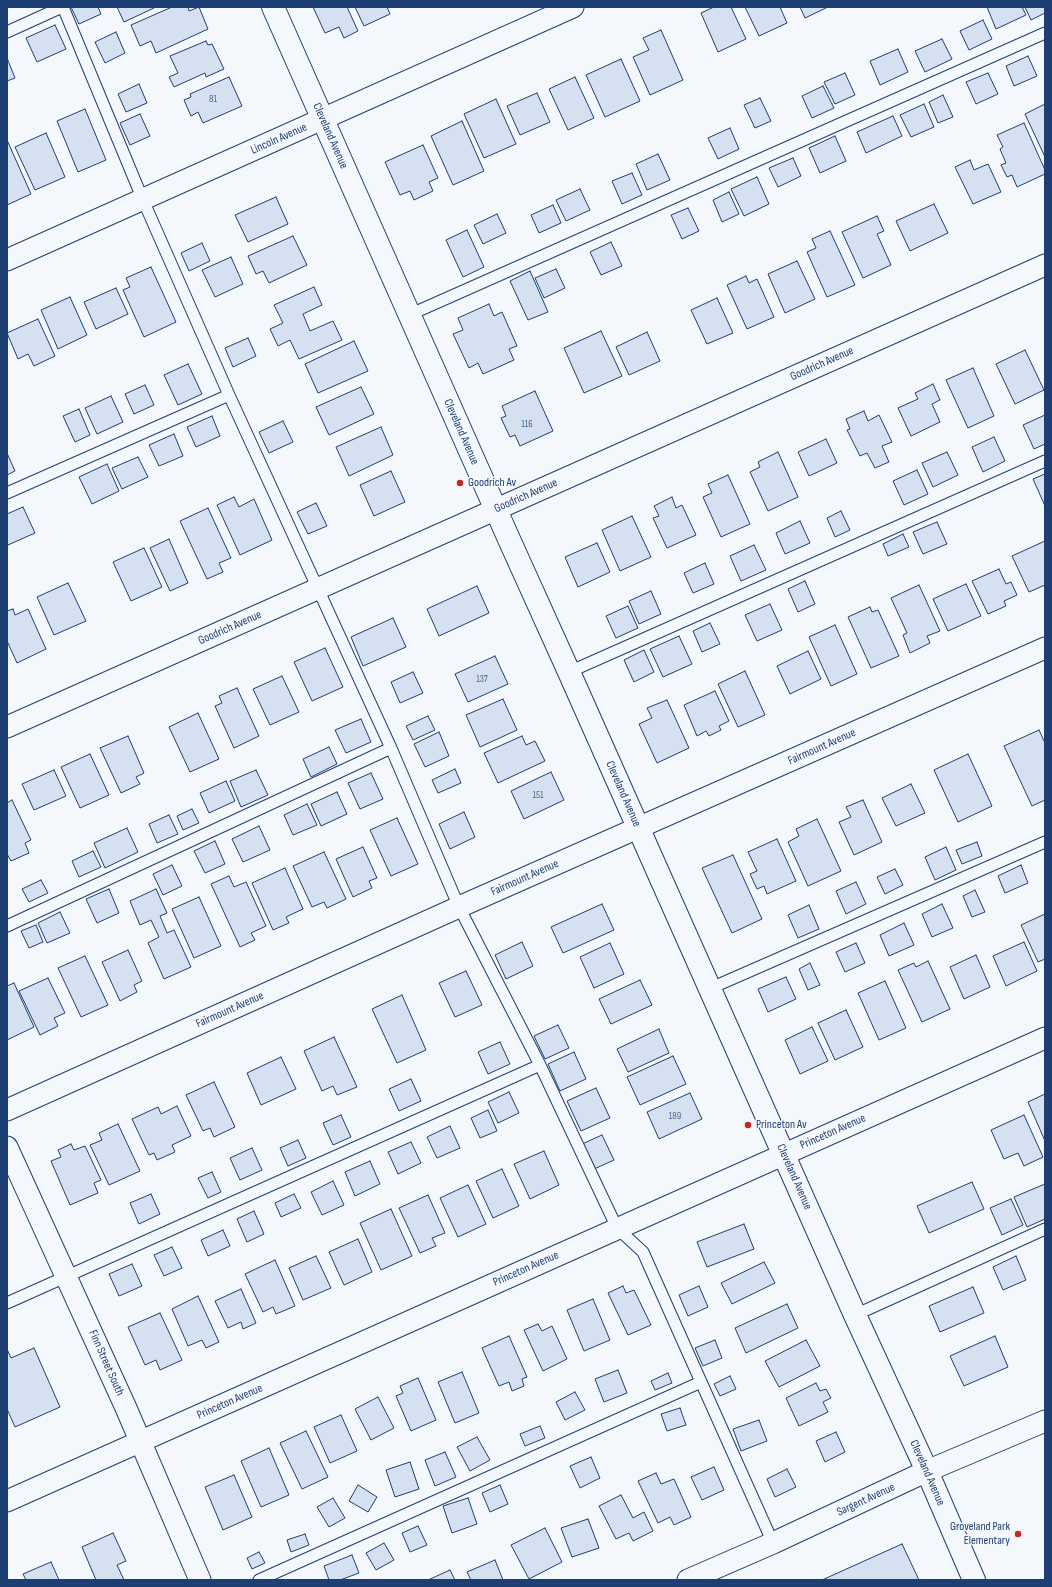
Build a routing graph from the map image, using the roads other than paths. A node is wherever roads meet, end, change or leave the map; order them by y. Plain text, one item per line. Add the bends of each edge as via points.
1 (63, 7) edge
2 (273, 7) edge
3 (573, 7) edge
4 (7, 32) edge
5 (1045, 33) edge
6 (322, 120) junction
7 (143, 200) junction
8 (7, 260) edge
9 (1045, 265) edge
10 (409, 315) junction
11 (229, 395) junction
12 (1045, 461) edge
13 (7, 493) edge
14 (496, 510) junction
15 (318, 589) junction
16 (1045, 648) edge
17 (569, 672) junction
18 (7, 727) edge
19 (391, 748) junction
20 (638, 828) junction
21 (1045, 842) edge
22 (459, 906) junction
23 (7, 926) edge
24 (711, 988) junction
25 (1045, 1038) edge
26 (540, 1065) junction
27 (7, 1110) edge
28 (7, 1147) edge
29 (784, 1154) junction
30 (617, 1228) junction
31 (1045, 1229) edge
32 (67, 1276) junction
33 (7, 1303) edge
34 (856, 1315) junction
35 (701, 1382) junction
36 (1045, 1420) edge
37 (141, 1442) junction
38 (927, 1471) junction
39 (7, 1501) edge
40 (773, 1543) junction
41 (200, 1580) edge
42 (259, 1580) edge
43 (688, 1580) edge
44 (974, 1580) edge

1 - 4 lane
1 - 7 lane
2 - 6 street, Cleveland Avenue
3 - 6 street, Lincoln Avenue
5 - 10 lane
6 - 7 street, Lincoln Avenue
6 - 10 street, Cleveland Avenue
7 - 8 street, Lincoln Avenue
7 - 11 lane
9 - 14 street, Goodrich Avenue
10 - 14 street, Cleveland Avenue
11 - 13 lane
11 - 15 lane
12 - 17 lane
14 - 15 street, Goodrich Avenue
14 - 17 street, Cleveland Avenue
15 - 18 street, Goodrich Avenue
15 - 19 lane
16 - 20 street, Fairmount Avenue
17 - 20 street, Cleveland Avenue
19 - 22 lane
19 - 23 lane
20 - 22 street, Fairmount Avenue
20 - 24 street, Cleveland Avenue
21 - 24 lane
22 - 26 lane
22 - 27 street, Fairmount Avenue
24 - 29 street, Cleveland Avenue
25 - 29 street, Princeton Avenue
26 - 30 lane
26 - 32 lane
28 - 32 street, Finn Street South
29 - 30 street, Princeton Avenue
29 - 34 street, Cleveland Avenue
30 - 35 lane via 643,1252
30 - 37 street, Princeton Avenue
31 - 34 lane
32 - 33 lane
32 - 37 street, Finn Street South
34 - 38 street, Cleveland Avenue
35 - 40 lane
35 - 42 lane
36 - 38 street, Sargent Avenue
37 - 39 street, Princeton Avenue
37 - 41 street, Finn Street South
38 - 40 street, Sargent Avenue
38 - 44 street, Cleveland Avenue
40 - 43 street, Sargent Avenue

